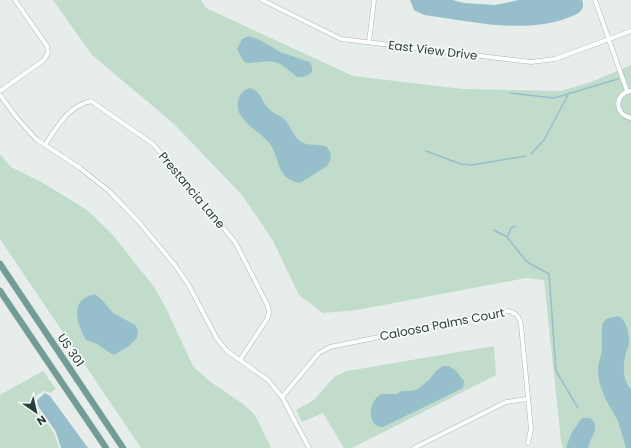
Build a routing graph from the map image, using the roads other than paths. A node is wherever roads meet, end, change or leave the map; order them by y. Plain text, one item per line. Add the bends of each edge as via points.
1 (15, 0) edge
2 (262, 0) edge
3 (374, 0) edge
4 (595, 0) edge
5 (631, 31) edge
6 (609, 39) junction
7 (369, 42) junction
8 (0, 91) edge
9 (629, 91) edge
10 (0, 94) edge
11 (631, 118) edge
12 (45, 145) junction
13 (0, 264) edge
14 (0, 291) edge
15 (240, 360) junction
16 (282, 397) junction
17 (527, 400) junction
18 (528, 443) dead end
19 (106, 448) edge
20 (123, 448) edge
21 (309, 448) edge
22 (414, 448) edge

1 - 8 street via 47,46 48,53 44,60
2 - 7 street, East View Drive via 341,39
3 - 7 street
4 - 6 street
5 - 6 street, East View Drive
6 - 7 street, East View Drive via 555,59 531,62
6 - 9 street
9 - 11 street via 620,96 618,108
10 - 12 street via 29,132
12 - 15 street via 80,168 138,221 188,284 217,339 227,351
12 - 15 street, Prestancia Lane via 65,116 83,103 91,101 153,144 235,242 268,306 267,319
13 - 20 main road, US 301 / US 301
14 - 19 main road
15 - 16 street via 268,380
16 - 17 street, Caloosa Palms Court via 319,354 330,347 508,311 518,316 521,325
16 - 21 street
17 - 18 street, Caloosa Palms Court via 531,429
17 - 22 street via 506,402

